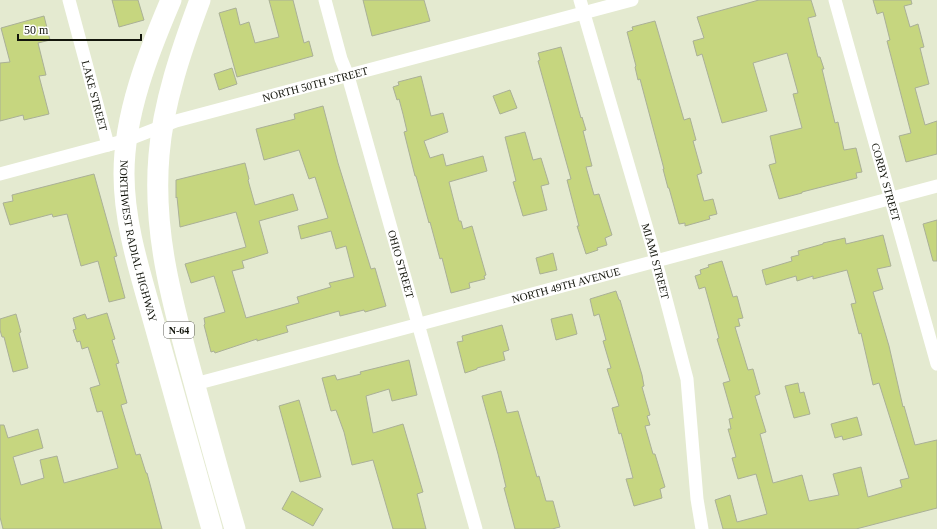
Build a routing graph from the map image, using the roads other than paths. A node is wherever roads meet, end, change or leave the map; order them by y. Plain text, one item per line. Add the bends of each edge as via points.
1 (69, 0) edge
2 (171, 0) edge
3 (200, 0) edge
4 (325, 0) edge
5 (580, 0) edge
6 (632, 0) edge
7 (835, 0) edge
8 (584, 13) junction
9 (348, 76) junction
10 (163, 126) junction
11 (117, 142) junction
12 (0, 174) edge
13 (937, 186) edge
14 (891, 198) junction
15 (655, 261) junction
16 (419, 324) junction
17 (937, 364) edge
18 (195, 384) junction
19 (212, 529) edge
20 (235, 529) edge
21 (476, 529) edge
22 (702, 529) edge

1 - 11 street, LAKE STREET
2 - 11 main road, NORTHWEST RADIAL HIGHWAY / N-64 via 144,69 134,105
3 - 10 main road, NORTHWEST RADIAL HIGHWAY / N-64 via 175,75
4 - 9 street, OHIO STREET
5 - 8 street, MIAMI STREET
6 - 8 street, NORTH 50TH STREET
7 - 14 street, CORBY STREET
8 - 9 street, NORTH 50TH STREET
8 - 15 street, MIAMI STREET
9 - 10 street, NORTH 50TH STREET
9 - 16 street, OHIO STREET
10 - 11 street, NORTH 50TH STREET
10 - 18 main road, NORTHWEST RADIAL HIGHWAY / N-64 via 158,188 162,250 170,293
11 - 12 street, NORTH 50TH STREET
11 - 19 main road, NORTHWEST RADIAL HIGHWAY / N-64 via 124,174 126,211 133,246
13 - 14 street, NORTH 49TH AVENUE
14 - 15 street, NORTH 49TH AVENUE
14 - 17 street, CORBY STREET
15 - 16 street, NORTH 49TH AVENUE
15 - 22 street, MIAMI STREET via 687,379
16 - 18 street, NORTH 49TH AVENUE
16 - 21 street, OHIO STREET
18 - 20 main road, NORTHWEST RADIAL HIGHWAY / N-64

